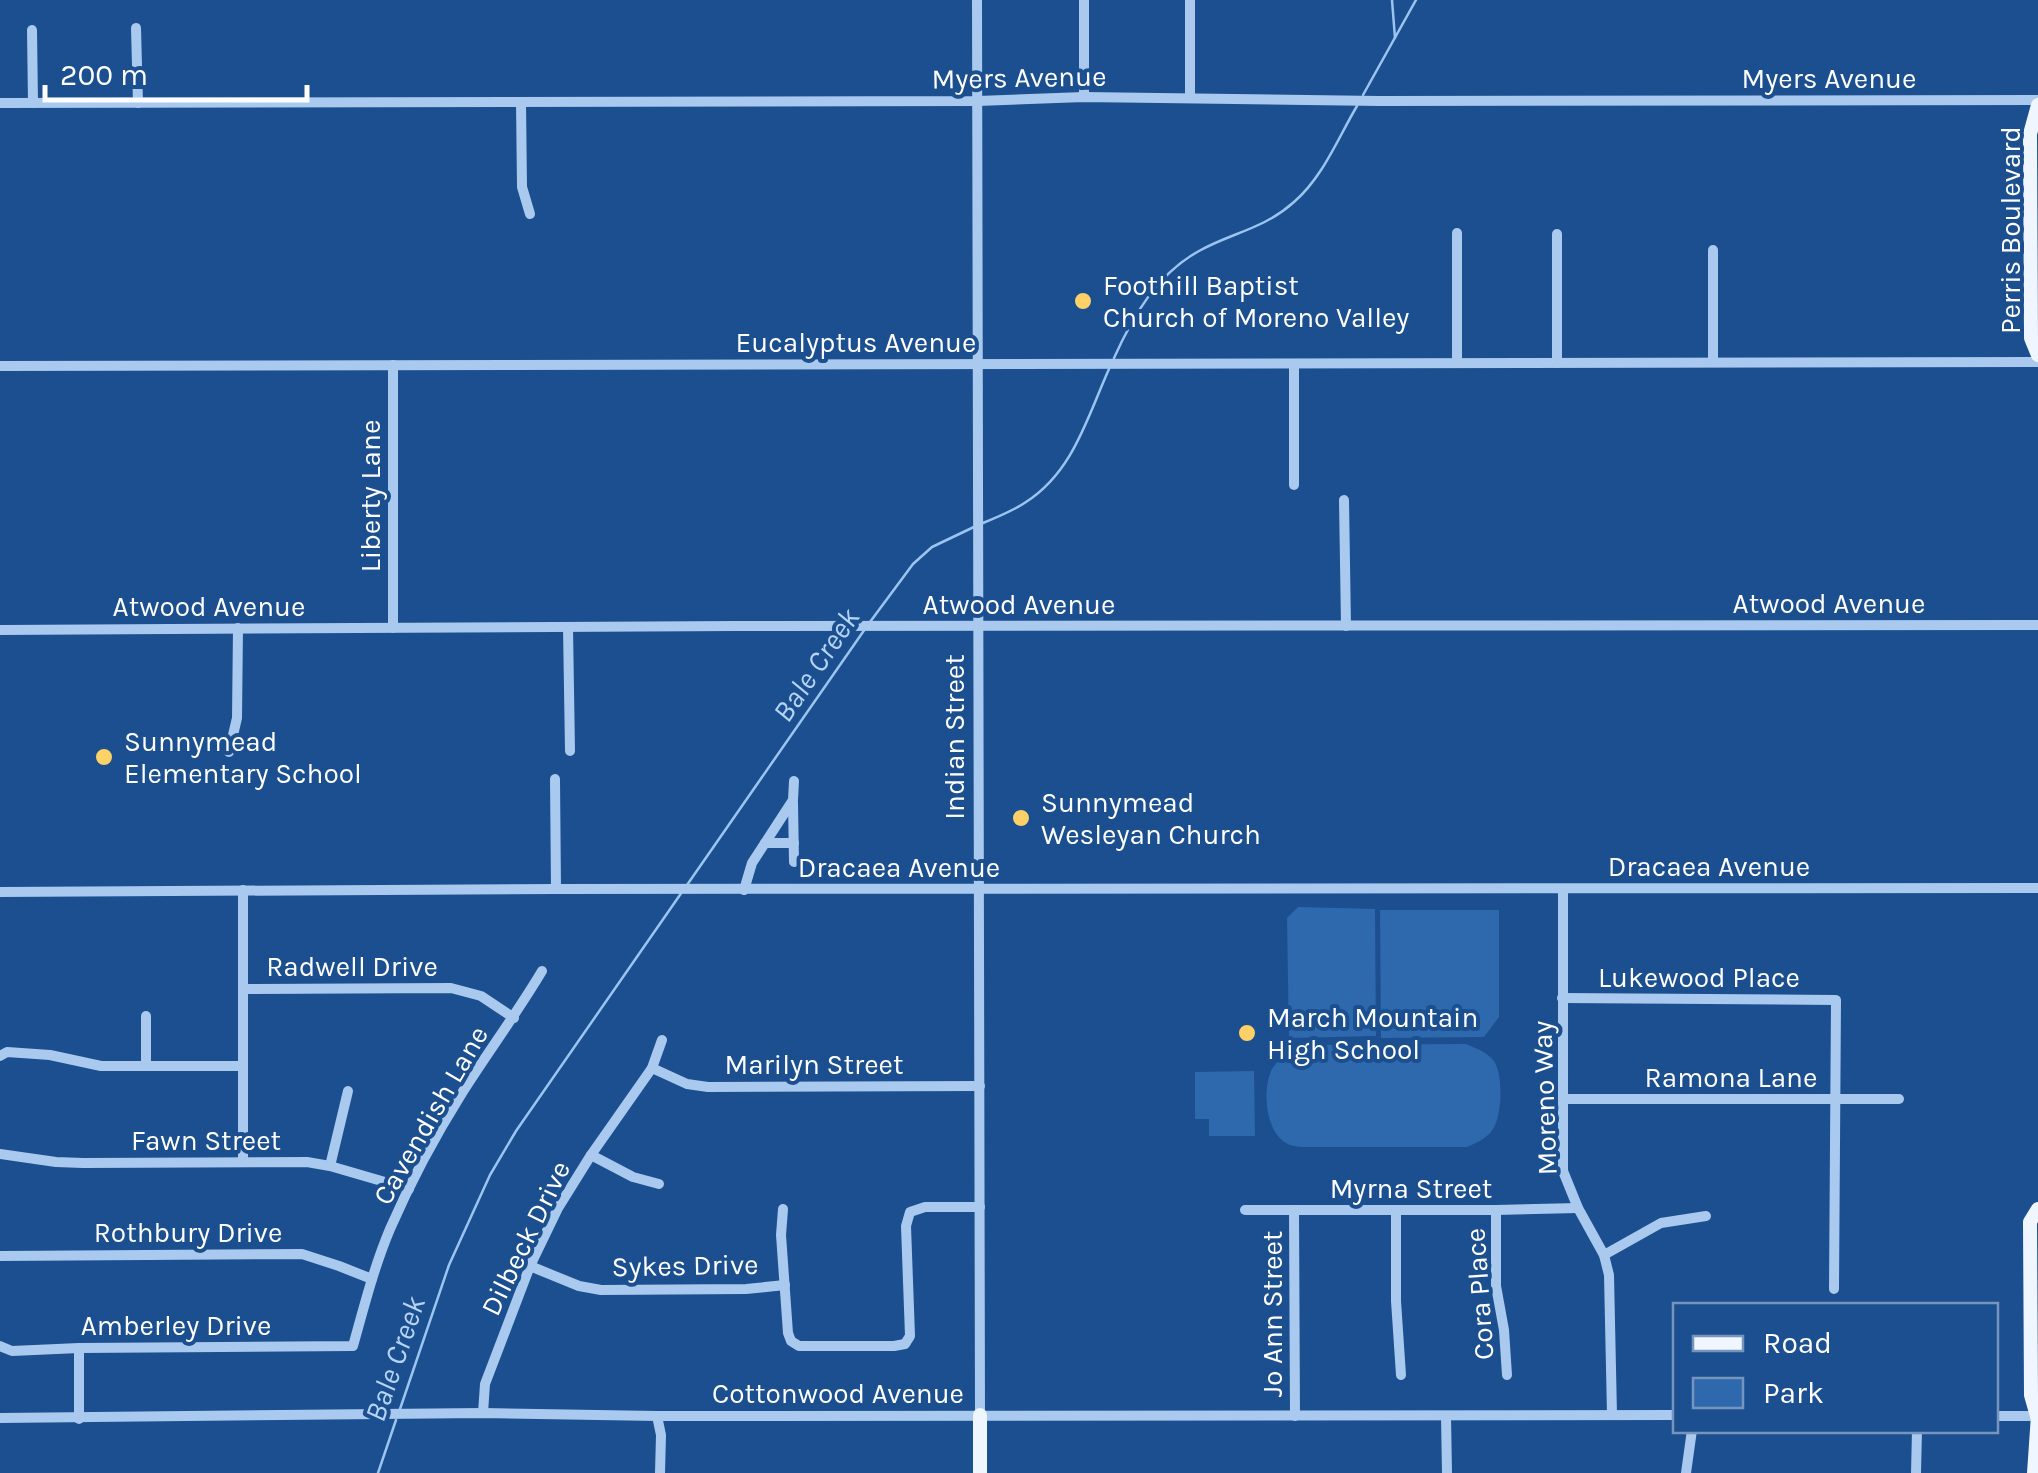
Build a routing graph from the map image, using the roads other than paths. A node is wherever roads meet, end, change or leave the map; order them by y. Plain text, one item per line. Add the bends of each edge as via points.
1 (978, 0) edge
2 (1084, 0) edge
3 (1190, 0) edge
4 (136, 28) dead end
5 (32, 30) dead end
6 (1084, 98) junction
7 (1190, 98) junction
8 (978, 101) junction
9 (521, 102) junction
10 (2038, 102) edge
11 (0, 103) edge
12 (32, 103) junction
13 (138, 103) junction
14 (530, 214) dead end
15 (1457, 233) dead end
16 (1557, 234) dead end
17 (1713, 250) dead end
18 (2038, 359) edge
19 (1713, 362) junction
20 (1457, 363) junction
21 (1557, 363) junction
22 (393, 364) junction
23 (978, 364) junction
24 (1294, 364) junction
25 (0, 366) edge
26 (1294, 485) dead end
27 (1344, 500) dead end
28 (568, 626) junction
29 (978, 626) junction
30 (1346, 626) junction
31 (2038, 626) edge
32 (238, 628) junction
33 (393, 628) junction
34 (0, 630) edge
35 (570, 751) dead end
36 (230, 752) dead end
37 (555, 779) dead end
38 (794, 781) dead end
39 (793, 800) junction
40 (794, 843) junction
41 (765, 844) junction
42 (794, 862) dead end
43 (2038, 888) edge
44 (556, 889) junction
45 (1563, 889) junction
46 (242, 890) junction
47 (744, 890) junction
48 (980, 890) junction
49 (0, 892) edge
50 (542, 971) dead end
51 (243, 989) junction
52 (1562, 998) junction
53 (146, 1016) dead end
54 (514, 1018) junction
55 (662, 1040) dead end
56 (0, 1056) edge
57 (146, 1066) junction
58 (243, 1066) junction
59 (652, 1068) junction
60 (980, 1086) junction
61 (348, 1090) dead end
62 (1563, 1100) junction
63 (1836, 1100) junction
64 (1899, 1100) dead end
65 (0, 1154) edge
66 (591, 1155) junction
67 (244, 1162) junction
68 (330, 1166) junction
69 (659, 1184) dead end
70 (408, 1189) junction
71 (980, 1207) junction
72 (1578, 1208) junction
73 (783, 1209) dead end
74 (2038, 1209) edge
75 (1245, 1210) dead end
76 (1396, 1210) junction
77 (1496, 1210) junction
78 (1294, 1211) junction
79 (1706, 1216) dead end
80 (1604, 1254) junction
81 (0, 1256) edge
82 (530, 1266) junction
83 (372, 1279) junction
84 (785, 1285) junction
85 (1834, 1289) dead end
86 (0, 1346) edge
87 (353, 1346) joint
88 (80, 1348) junction
89 (1401, 1375) dead end
90 (1506, 1376) dead end
91 (484, 1414) junction
92 (980, 1414) junction
93 (1673, 1415) edge
94 (657, 1416) junction
95 (1295, 1416) junction
96 (1446, 1416) junction
97 (1612, 1416) junction
98 (1998, 1416) edge
99 (2038, 1416) edge
100 (0, 1418) edge
101 (80, 1418) junction
102 (1692, 1433) edge
103 (1917, 1433) edge
104 (660, 1473) edge
105 (980, 1473) edge
106 (1447, 1473) edge
107 (1686, 1473) edge
108 (1916, 1473) edge
109 (2034, 1473) edge

1 - 8 street, Indian Street
2 - 6 street
3 - 7 street
4 - 13 street
5 - 12 street
6 - 7 street, Myers Avenue
6 - 8 street, Myers Avenue
7 - 10 street, Myers Avenue
8 - 9 street, Myers Avenue
8 - 23 street, Indian Street
9 - 13 street, Myers Avenue
9 - 14 street via 522,187
10 - 18 main road, Perris Boulevard via 2030,134 2031,338
11 - 12 street, Myers Avenue
12 - 13 street, Myers Avenue
15 - 20 street
16 - 21 street
17 - 19 street
18 - 19 street, Eucalyptus Avenue
19 - 21 street, Eucalyptus Avenue
20 - 21 street, Eucalyptus Avenue
20 - 24 street, Eucalyptus Avenue
22 - 23 street, Eucalyptus Avenue
22 - 25 street, Eucalyptus Avenue
22 - 33 street, Liberty Lane
23 - 24 street, Eucalyptus Avenue
23 - 29 street, Indian Street
24 - 26 street
27 - 30 street
28 - 29 street, Atwood Avenue
28 - 33 street, Atwood Avenue
28 - 35 street
29 - 30 street, Atwood Avenue
29 - 48 street, Indian Street
30 - 31 street, Atwood Avenue
32 - 33 street, Atwood Avenue
32 - 34 street, Atwood Avenue
32 - 36 street
37 - 44 street
38 - 39 street
39 - 40 street
39 - 41 street
40 - 41 street
40 - 42 street
41 - 47 street
43 - 45 street, Dracaea Avenue
44 - 46 street, Dracaea Avenue
44 - 47 street, Dracaea Avenue
45 - 48 street, Dracaea Avenue
45 - 52 street, Moreno Way
46 - 49 street, Dracaea Avenue
46 - 51 street
47 - 48 street, Dracaea Avenue
48 - 60 street, Indian Street
50 - 54 street, Cavendish Lane
51 - 54 street, Radwell Drive via 452,988 481,996
51 - 58 street
52 - 62 street, Moreno Way
52 - 63 street, Lukewood Place via 1836,1000
53 - 57 street
54 - 70 street, Cavendish Lane via 461,1094
55 - 59 street, Dilbeck Drive
56 - 57 street
57 - 58 street
58 - 67 street
59 - 60 street, Marilyn Street via 708,1087
59 - 66 street, Dilbeck Drive
60 - 71 street, Indian Street
61 - 68 street
62 - 63 street, Ramona Lane
62 - 72 street, Moreno Way via 1563,1171
63 - 64 street, Ramona Lane
63 - 85 street
65 - 67 street, Fawn Street via 83,1163
66 - 69 street
66 - 82 street, Dilbeck Drive
67 - 68 street, Fawn Street
68 - 70 street, Fawn Street
70 - 83 street, Cavendish Lane
71 - 84 street via 910,1212 905,1344 799,1346 788,1333
71 - 92 street, Indian Street
72 - 77 street, Myrna Street
72 - 80 street, Moreno Way
73 - 84 street
74 - 99 main road via 2030,1222 2031,1395
75 - 78 street, Myrna Street
76 - 77 street, Myrna Street
76 - 78 street, Myrna Street
76 - 89 street
77 - 90 street, Cora Place
78 - 95 street, Jo Ann Street
79 - 80 street via 1661,1223
80 - 97 street, Moreno Way
81 - 83 street, Rothbury Drive via 302,1254
82 - 84 street, Sykes Drive via 601,1290
82 - 91 street, Dilbeck Drive via 485,1384
83 - 87 street, Cavendish Lane
86 - 88 street, Amberley Drive
87 - 88 street, Amberley Drive
88 - 101 street
91 - 94 street, Cottonwood Avenue
91 - 101 street, Cottonwood Avenue
92 - 94 street, Cottonwood Avenue
92 - 95 street, Cottonwood Avenue
92 - 105 main road, Indian Street
93 - 97 street, Cottonwood Avenue
94 - 104 street
95 - 96 street, Cottonwood Avenue
96 - 97 street, Cottonwood Avenue
96 - 106 street
98 - 99 street
99 - 109 main road
100 - 101 street, Cottonwood Avenue
102 - 107 street
103 - 108 street

